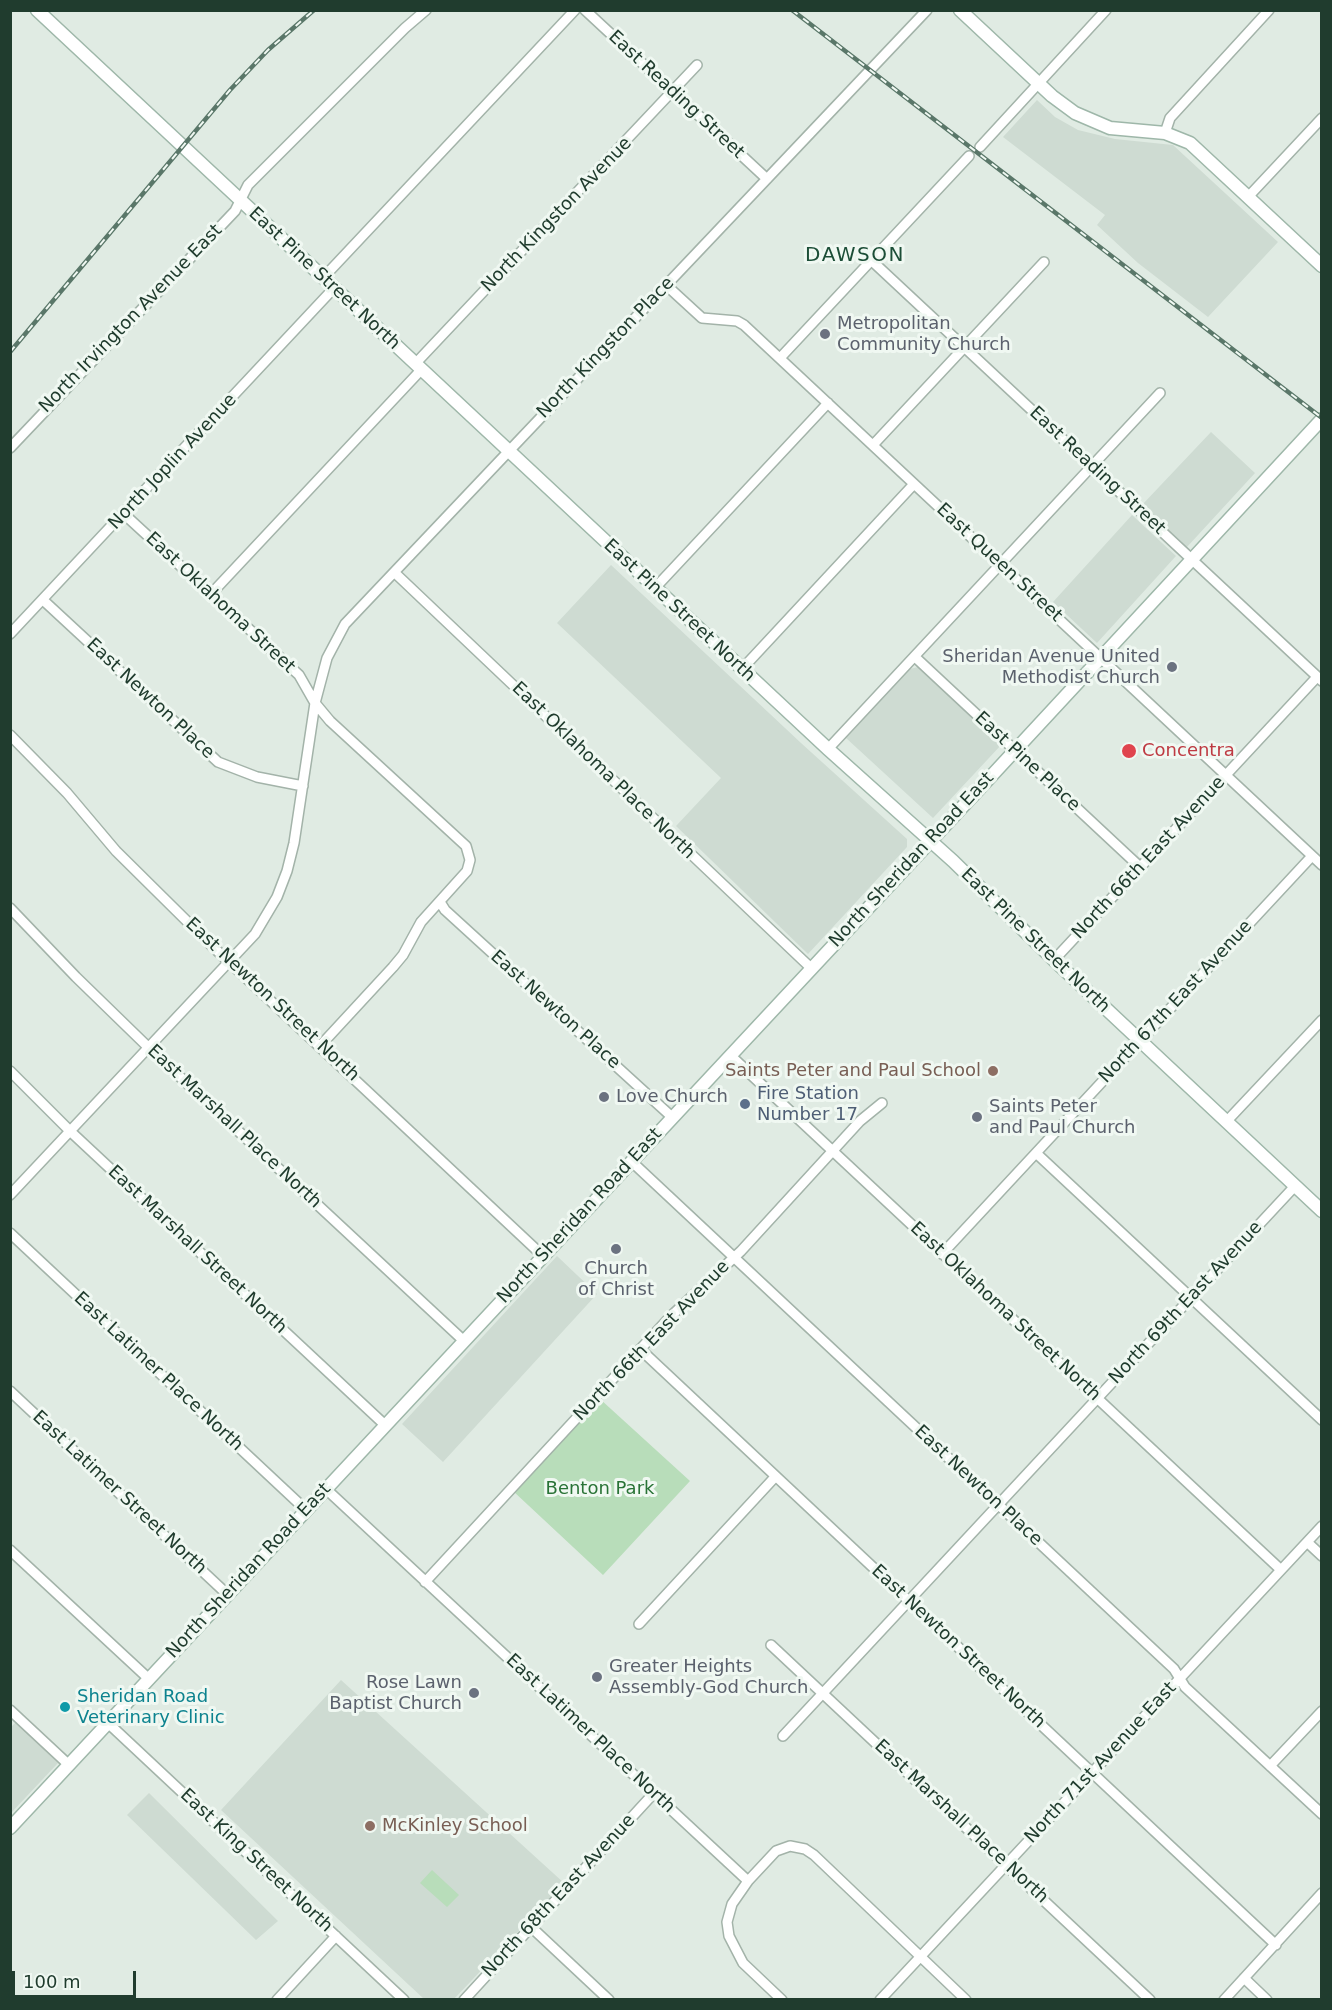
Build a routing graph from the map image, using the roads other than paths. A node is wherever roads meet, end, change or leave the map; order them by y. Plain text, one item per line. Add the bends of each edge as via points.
1 (37, 10) edge
2 (426, 10) edge
3 (575, 10) edge
4 (585, 10) edge
5 (927, 10) edge
6 (960, 10) edge
7 (1106, 10) edge
8 (1269, 10) edge
9 (698, 65) dead end
10 (1038, 83) junction
11 (673, 92) junction
12 (1322, 118) edge
13 (1165, 133) junction
14 (980, 147) dead end
15 (969, 156) dead end
16 (767, 179) junction
17 (1248, 197) junction
18 (240, 200) junction
19 (872, 261) junction
20 (1044, 262) dead end
21 (1322, 266) edge
22 (323, 278) junction
23 (666, 285) junction
24 (334, 288) junction
25 (964, 348) junction
26 (780, 358) junction
27 (418, 367) junction
28 (1160, 393) dead end
29 (828, 403) junction
30 (1322, 419) edge
31 (873, 445) junction
32 (10, 448) edge
33 (509, 451) junction
34 (1092, 467) junction
35 (914, 484) junction
36 (124, 514) junction
37 (1191, 559) junction
38 (1001, 564) junction
39 (395, 573) junction
40 (655, 588) junction
41 (211, 594) junction
42 (43, 600) junction
43 (10, 634) edge
44 (915, 657) junction
45 (1100, 657) junction
46 (742, 669) junction
47 (1319, 679) edge
48 (315, 703) junction
49 (10, 735) edge
50 (828, 749) junction
51 (1015, 750) junction
52 (1226, 775) junction
53 (303, 786) junction
54 (930, 841) junction
55 (1312, 856) junction
56 (1322, 865) edge
57 (1140, 867) junction
58 (440, 902) junction
59 (10, 908) edge
60 (1054, 960) junction
61 (229, 962) junction
62 (811, 968) junction
63 (1322, 1020) edge
64 (1140, 1041) junction
65 (320, 1046) junction
66 (149, 1048) junction
67 (730, 1055) junction
68 (10, 1071) edge
69 (882, 1103) dead end
70 (672, 1118) junction
71 (1226, 1122) junction
72 (71, 1132) junction
73 (833, 1152) junction
74 (1036, 1152) junction
75 (631, 1161) junction
76 (1295, 1186) junction
77 (10, 1195) edge
78 (1322, 1211) edge
79 (10, 1233) edge
80 (942, 1254) junction
81 (543, 1256) junction
82 (733, 1257) junction
83 (1190, 1298) junction
84 (464, 1341) junction
85 (640, 1349) junction
86 (10, 1391) edge
87 (1097, 1398) junction
88 (1322, 1420) edge
89 (385, 1425) junction
90 (775, 1477) junction
91 (326, 1489) junction
92 (998, 1504) junction
93 (306, 1510) junction
94 (1322, 1527) edge
95 (1307, 1542) junction
96 (10, 1550) edge
97 (1322, 1556) edge
98 (1280, 1569) junction
99 (425, 1582) junction
100 (228, 1594) junction
101 (908, 1601) junction
102 (639, 1624) dead end
103 (771, 1646) dead end
104 (149, 1679) junction
105 (1180, 1679) junction
106 (823, 1693) junction
107 (10, 1710) edge
108 (1322, 1711) edge
109 (108, 1723) junction
110 (783, 1736) dead end
111 (69, 1765) junction
112 (1270, 1766) junction
113 (1091, 1772) junction
114 (654, 1793) junction
115 (1322, 1814) edge
116 (10, 1828) edge
117 (1006, 1864) junction
118 (748, 1881) junction
119 (1320, 1897) edge
120 (530, 1926) junction
121 (336, 1936) junction
122 (1276, 1945) junction
123 (920, 1956) junction
124 (1244, 1978) junction
125 (277, 2000) edge
126 (404, 2000) edge
127 (464, 2000) edge
128 (609, 2000) edge
129 (782, 2000) edge
130 (880, 2000) edge
131 (966, 2000) edge
132 (1150, 2000) edge
133 (1224, 2000) edge
134 (1267, 2000) edge

1 - 18 main road, East Pine Street North
2 - 18 street, North Irvington Avenue East via 248,185
3 - 22 street
4 - 11 street, East Reading Street
5 - 16 street, North Kingston Place
6 - 10 main road
7 - 10 street
8 - 13 street via 1170,118
9 - 11 street, North Kingston Avenue
10 - 13 main road via 1065,106 1098,125
10 - 14 street
11 - 16 street, East Reading Street
11 - 27 street, North Kingston Avenue
12 - 17 street
13 - 17 main road via 1190,143
15 - 19 street
16 - 23 street, North Kingston Place
17 - 21 main road
18 - 22 main road, East Pine Street North
18 - 32 street, North Irvington Avenue East via 233,212
19 - 25 street, East Reading Street
19 - 26 street
20 - 25 street
22 - 24 main road, East Pine Street North
23 - 26 street, East Queen Street via 702,318 742,323
23 - 33 street, North Kingston Place
24 - 27 main road, East Pine Street North
24 - 36 street, North Joplin Avenue
25 - 31 street
25 - 34 street, East Reading Street
26 - 29 street, East Queen Street
27 - 33 main road, East Pine Street North
27 - 41 street, North Kingston Avenue
28 - 34 street
29 - 31 street, East Queen Street
29 - 40 street
30 - 37 main road, North Sheridan Road East
31 - 35 street, East Queen Street
33 - 39 street, North Kingston Place
33 - 40 main road, East Pine Street North
34 - 37 street, East Reading Street
34 - 38 street
35 - 38 street, East Queen Street
35 - 46 street
36 - 41 street, East Oklahoma Street
36 - 42 street, North Joplin Avenue
37 - 45 main road, North Sheridan Road East
37 - 47 street, East Reading Street
38 - 44 street
38 - 45 street, East Queen Street
39 - 48 street, North Kingston Place via 345,624 327,658
39 - 62 street, East Oklahoma Place North
40 - 46 main road, East Pine Street North
41 - 48 street, East Oklahoma Street via 299,675
42 - 43 street, North Joplin Avenue
42 - 53 street, East Newton Place via 218,762 257,777
44 - 50 street
44 - 51 street, East Pine Place
45 - 51 main road, North Sheridan Road East
45 - 52 street, East Queen Street
46 - 50 main road, East Pine Street North
47 - 52 street, North 66th East Avenue
48 - 53 street, North Kingston Place
48 - 58 street, East Oklahoma Street via 466,846 470,860 467,872
49 - 61 street, East Newton Street North via 116,851
50 - 54 main road, East Pine Street North
51 - 54 main road, North Sheridan Road East
51 - 57 street, East Pine Place
52 - 55 street, East Queen Street
52 - 57 street, North 66th East Avenue
53 - 61 street, North Kingston Place via 294,843 277,897 255,934
54 - 60 main road, East Pine Street North
54 - 62 main road, North Sheridan Road East
55 - 56 street, East Queen Street
55 - 64 street, North 67th East Avenue
57 - 60 street, North 66th East Avenue
58 - 65 street via 393,967
58 - 70 street, East Newton Place
59 - 66 street, East Marshall Place North
60 - 64 main road, East Pine Street North
61 - 65 street, East Newton Street North
61 - 66 street, North Kingston Place
62 - 67 main road, North Sheridan Road East
63 - 71 street
64 - 71 main road, East Pine Street North
64 - 74 street, North 67th East Avenue
65 - 81 street, East Newton Street North
66 - 72 street, North Kingston Place
66 - 84 street, East Marshall Place North
67 - 70 main road, North Sheridan Road East
67 - 73 street, East Oklahoma Street North
68 - 72 street, East Marshall Street North
69 - 73 street, North 66th East Avenue
70 - 75 main road, North Sheridan Road East
71 - 76 main road, East Pine Street North
72 - 77 street, North Kingston Place
72 - 89 street, East Marshall Street North
73 - 80 street, East Oklahoma Street North
73 - 82 street, North 66th East Avenue
74 - 80 street, North 67th East Avenue
74 - 83 street
75 - 81 main road, North Sheridan Road East
75 - 82 street, East Newton Place
76 - 78 main road, East Pine Street North
76 - 83 street, North 69th East Avenue
79 - 93 street, East Latimer Place North
80 - 87 street, East Oklahoma Street North
81 - 84 main road, North Sheridan Road East
82 - 85 street, North 66th East Avenue
82 - 92 street, East Newton Place
83 - 87 street, North 69th East Avenue
83 - 88 street
84 - 89 main road, North Sheridan Road East
85 - 90 street, East Newton Street North
85 - 99 street, North 66th East Avenue
86 - 100 street, East Latimer Street North
87 - 92 street, North 69th East Avenue
87 - 98 street, East Oklahoma Street North
89 - 91 main road, North Sheridan Road East
90 - 101 street, East Newton Street North
90 - 102 street
91 - 93 main road, North Sheridan Road East
91 - 99 street, East Latimer Place North
92 - 101 street, North 69th East Avenue
92 - 105 street, East Newton Place via 1174,1668
93 - 100 main road, North Sheridan Road East
94 - 95 street, North 71st Avenue East
95 - 97 street
95 - 98 street, North 71st Avenue East
96 - 104 street
98 - 105 street, North 71st Avenue East
99 - 114 street, East Latimer Place North
100 - 104 main road, North Sheridan Road East
101 - 106 street, North 69th East Avenue
101 - 113 street, East Newton Street North
103 - 106 street, East Marshall Place North
104 - 109 main road, North Sheridan Road East
105 - 112 street, East Newton Place
105 - 113 street, North 71st Avenue East
106 - 110 street, North 69th East Avenue
106 - 117 street, East Marshall Place North
107 - 111 street
108 - 112 street
109 - 111 main road, North Sheridan Road East
109 - 121 street, East King Street North
111 - 116 main road, North Sheridan Road East
112 - 115 street, East Newton Place
113 - 117 street, North 71st Avenue East
113 - 122 street, East Newton Street North
114 - 118 street, East Latimer Place North
114 - 120 street, North 68th East Avenue
117 - 123 street, North 71st Avenue East
117 - 132 street, East Marshall Place North
118 - 123 street via 776,1851 790,1846 805,1849
118 - 129 street via 728,1915 729,1936 743,1963
119 - 122 street
120 - 127 street, North 68th East Avenue
120 - 128 street
121 - 125 street
121 - 126 street, East King Street North
122 - 124 street
123 - 130 street, North 71st Avenue East
123 - 131 street
124 - 133 street
124 - 134 street

